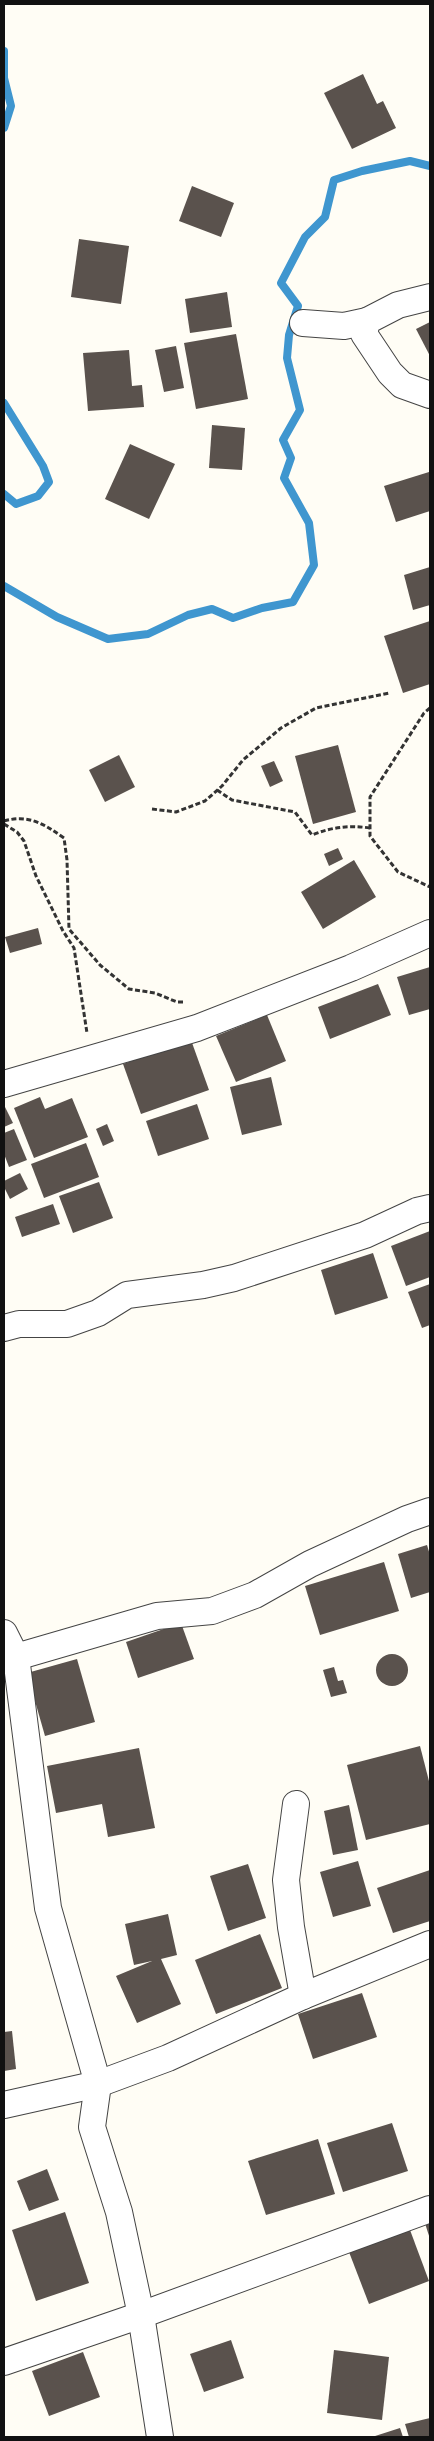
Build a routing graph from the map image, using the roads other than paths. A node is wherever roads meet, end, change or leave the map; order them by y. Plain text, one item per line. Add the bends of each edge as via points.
1 (430, 297) edge
2 (367, 320) junction
3 (303, 322) dead end
4 (430, 395) edge
5 (430, 933) edge
6 (4, 1084) edge
7 (430, 1208) edge
8 (4, 1328) edge
9 (430, 1511) edge
10 (4, 1633) edge
11 (10, 1657) edge
12 (296, 1804) dead end
13 (430, 1944) edge
14 (303, 1996) junction
15 (98, 2084) junction
16 (4, 2105) edge
17 (430, 2209) edge
18 (141, 2315) junction
19 (4, 2362) edge
20 (160, 2437) edge

1 - 2 street via 398,305
2 - 3 street via 344,326
2 - 4 street via 364,334 390,373 402,384
5 - 6 street via 351,968 197,1028
7 - 8 street via 365,1235 234,1278 127,1295 98,1313 67,1324 19,1324
9 - 11 street via 407,1518 255,1594 212,1611 158,1616
10 - 11 street
11 - 15 street via 48,1908
12 - 14 street via 286,1880
13 - 14 street
14 - 15 street via 185,2050
15 - 16 street
15 - 18 street via 92,2128 119,2212
17 - 18 street
18 - 19 street
18 - 20 street

